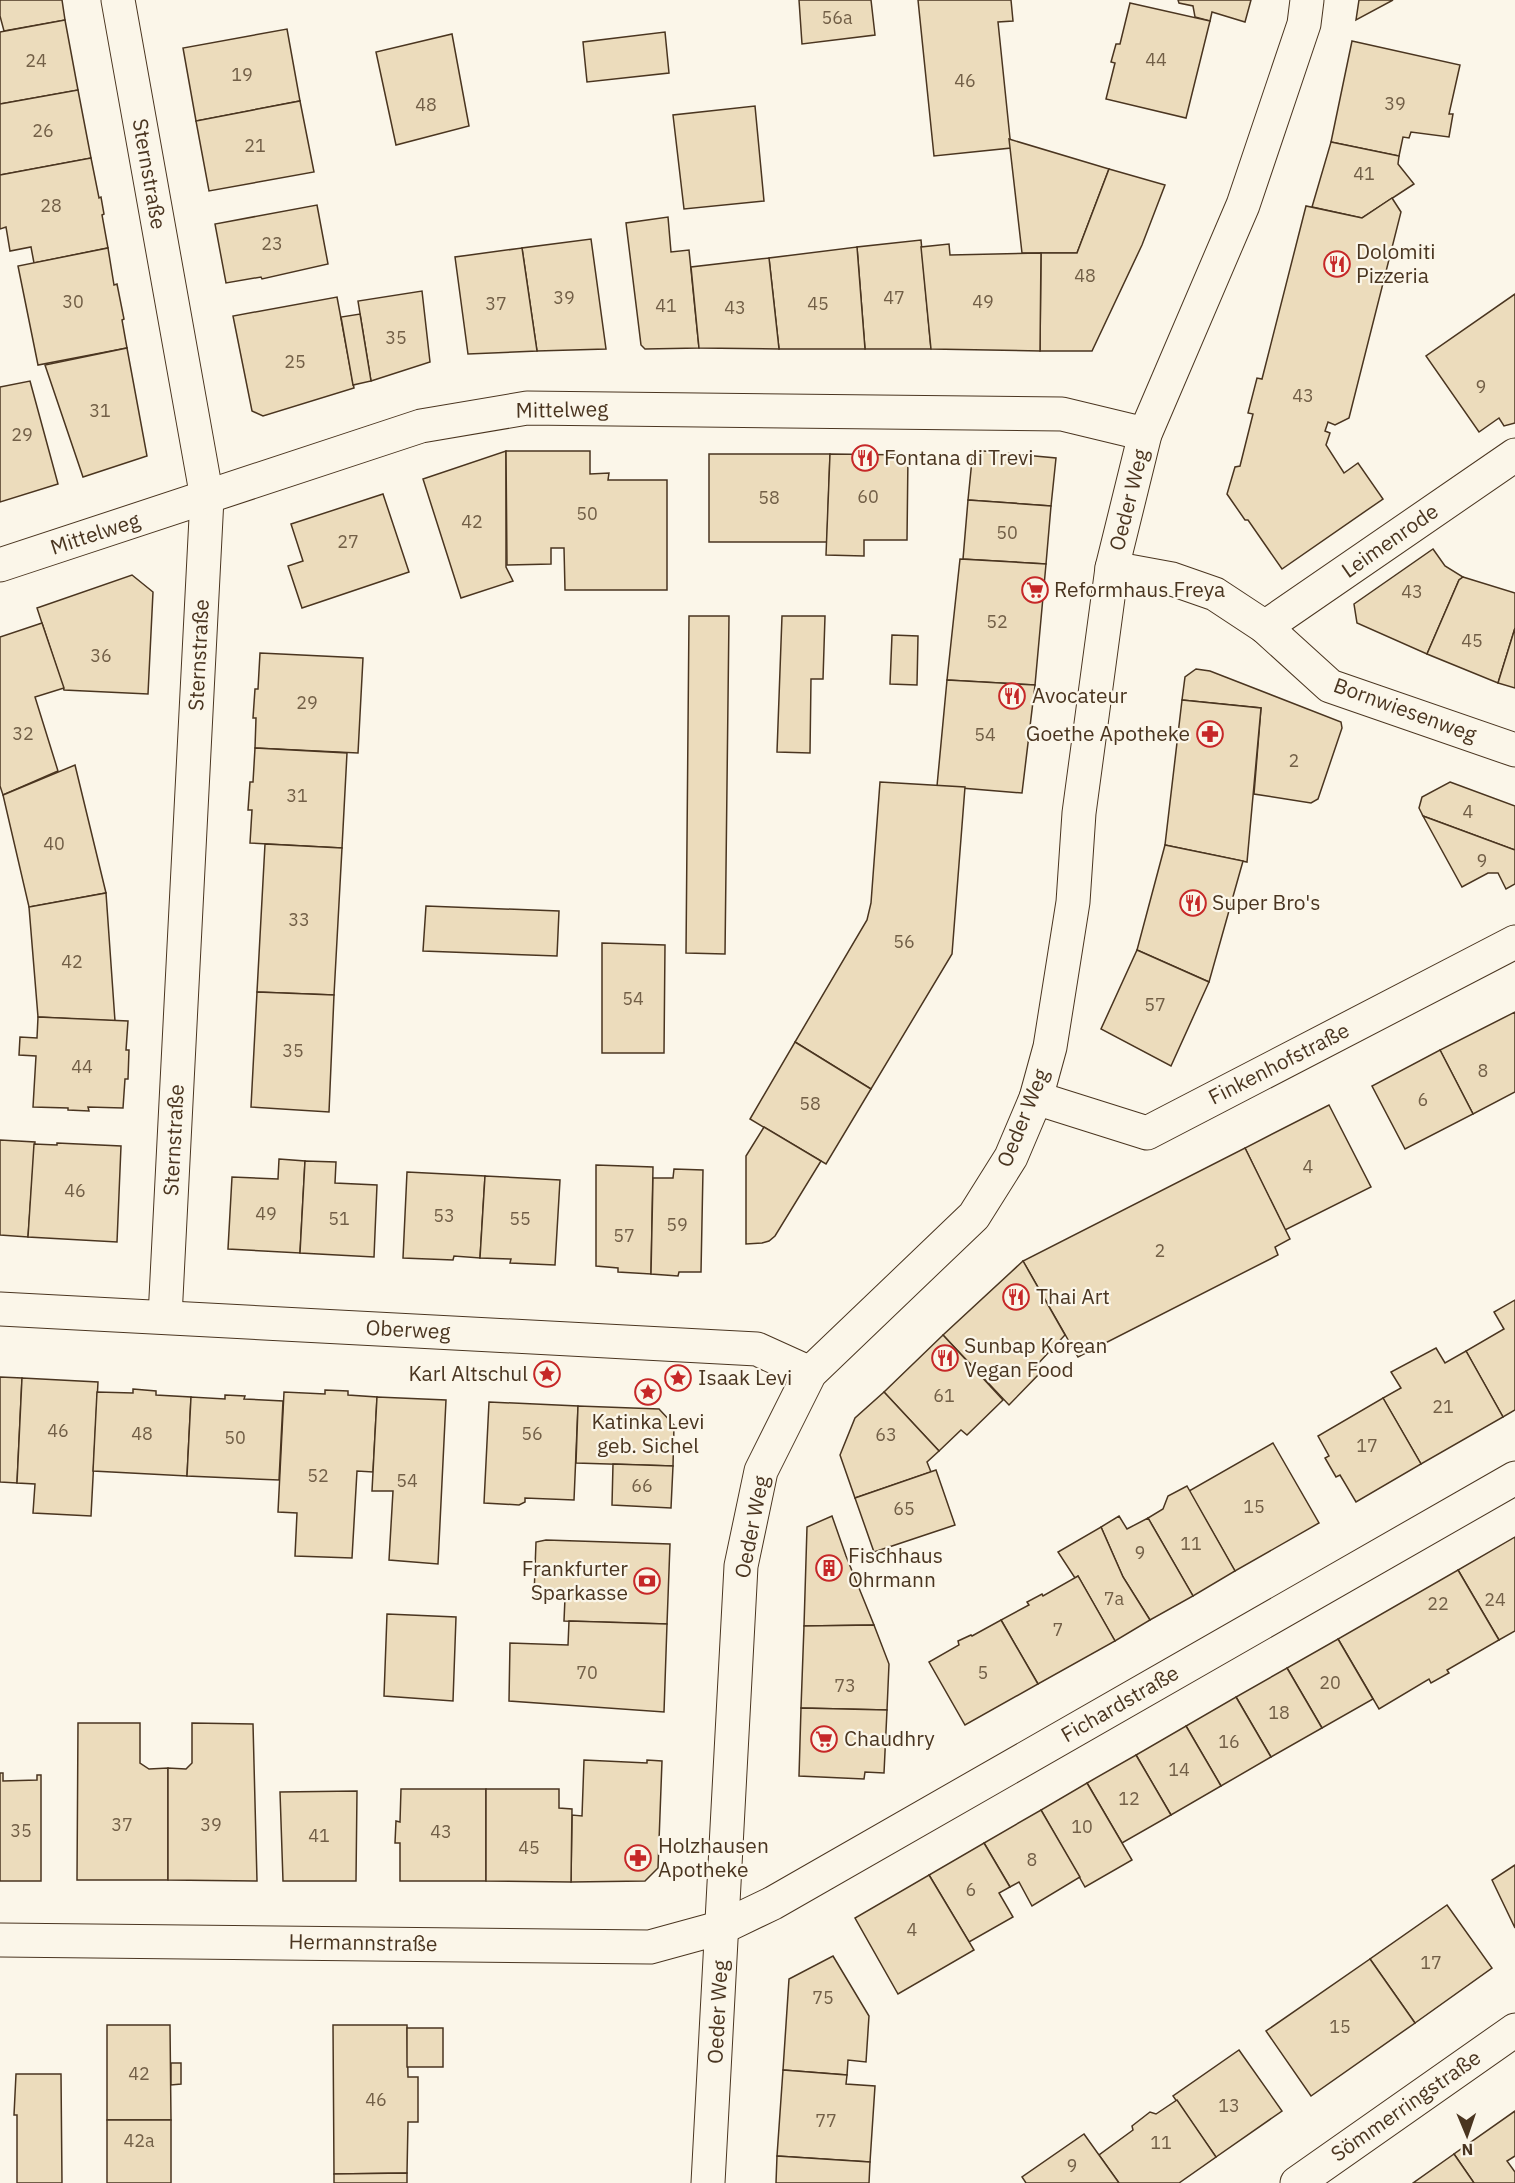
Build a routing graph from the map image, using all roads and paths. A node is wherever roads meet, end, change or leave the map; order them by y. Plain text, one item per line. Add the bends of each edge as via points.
1 (118, 0) edge
2 (1307, 0) edge
3 (1145, 434) junction
4 (1515, 455) edge
5 (207, 498) junction
6 (0, 565) edge
7 (1112, 568) junction
8 (1265, 627) junction
9 (1515, 750) edge
10 (1515, 942) edge
11 (1036, 1098) junction
12 (0, 1309) edge
13 (165, 1317) junction
14 (810, 1373) junction
15 (1515, 1478) edge
16 (723, 1927) junction
17 (0, 1940) edge
18 (1515, 2030) edge
19 (708, 2183) edge
20 (1297, 2183) edge

1 - 5 street, Sternstraße
2 - 3 street, Oeder Weg via 1304,24 1243,205
3 - 5 street, Mittelweg via 1062,414 527,408 421,426
3 - 7 street, Oeder Weg
4 - 8 street, Leimenrode
5 - 6 street, Mittelweg
5 - 13 street, Sternstraße
7 - 8 street, Bornwiesenweg via 1172,579 1215,594
7 - 11 street, Oeder Weg via 1079,813 1073,902 1050,1047
8 - 9 street, Bornwiesenweg via 1330,686
10 - 11 street, Finkenhofstraße via 1146,1133
11 - 14 street, Oeder Weg via 1011,1158 974,1216
12 - 13 street, Oberweg
13 - 14 street, Oberweg via 757,1349
14 - 16 street, Oeder Weg via 761,1471 741,1566
15 - 16 street, Fichardstraße via 783,1897
16 - 17 street, Hermannstraße via 650,1947
16 - 19 street, Oeder Weg
18 - 20 street, Sömmerringstraße

